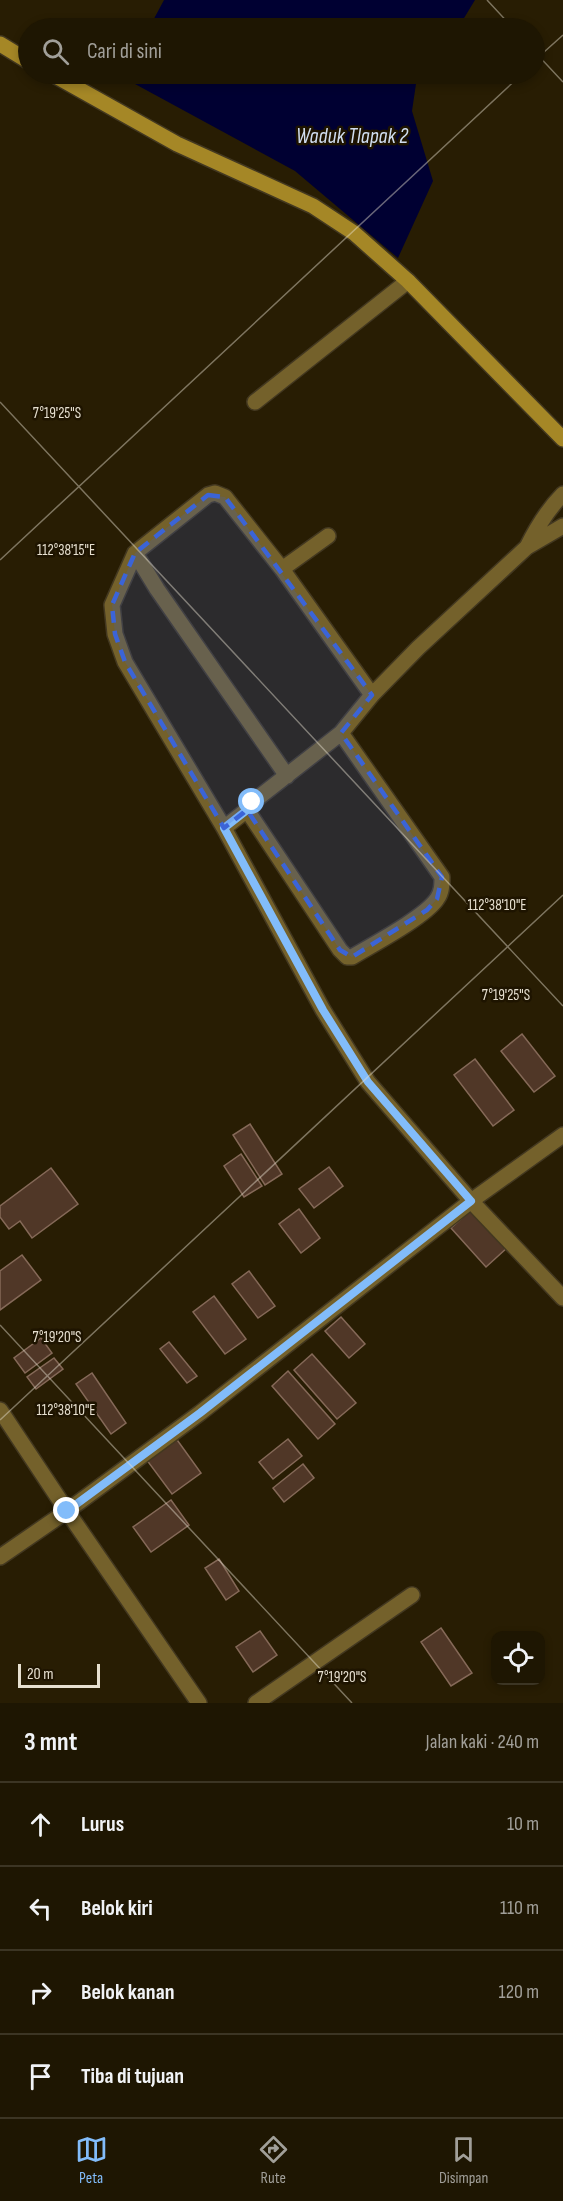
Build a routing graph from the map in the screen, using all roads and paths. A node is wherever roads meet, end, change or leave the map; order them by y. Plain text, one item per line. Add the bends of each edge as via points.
1 (0, 44) edge
2 (18, 54) edge
3 (70, 84) edge
4 (408, 281) junction
5 (255, 402) dead end
6 (563, 439) edge
7 (563, 494) edge
8 (563, 526) edge
9 (328, 536) dead end
10 (527, 547) junction
11 (135, 553) junction
12 (282, 569) junction
13 (372, 695) junction
14 (341, 733) junction
15 (287, 776) junction
16 (247, 810) junction
17 (224, 828) junction
18 (563, 1135) edge
19 (471, 1201) junction
20 (563, 1298) edge
21 (0, 1410) edge
22 (67, 1511) junction
23 (0, 1557) edge
24 (412, 1595) dead end
25 (199, 1703) edge
26 (256, 1703) edge

1 - 2 main road
3 - 4 main road via 194,153 313,206 354,233
4 - 5 street
4 - 6 main road
7 - 10 street
8 - 10 street
9 - 12 street
10 - 13 street
11 - 12 street via 215,493 225,497
11 - 15 street
11 - 17 street via 112,604 115,634 125,662
12 - 13 street
13 - 14 street
14 - 15 street
14 - 16 street via 442,877 437,899 427,910 347,957
15 - 16 street
16 - 17 street
17 - 19 street via 323,1010 368,1082
18 - 19 street
19 - 20 street
19 - 22 street via 200,1413
21 - 22 street
22 - 23 street
22 - 25 street
24 - 26 street

